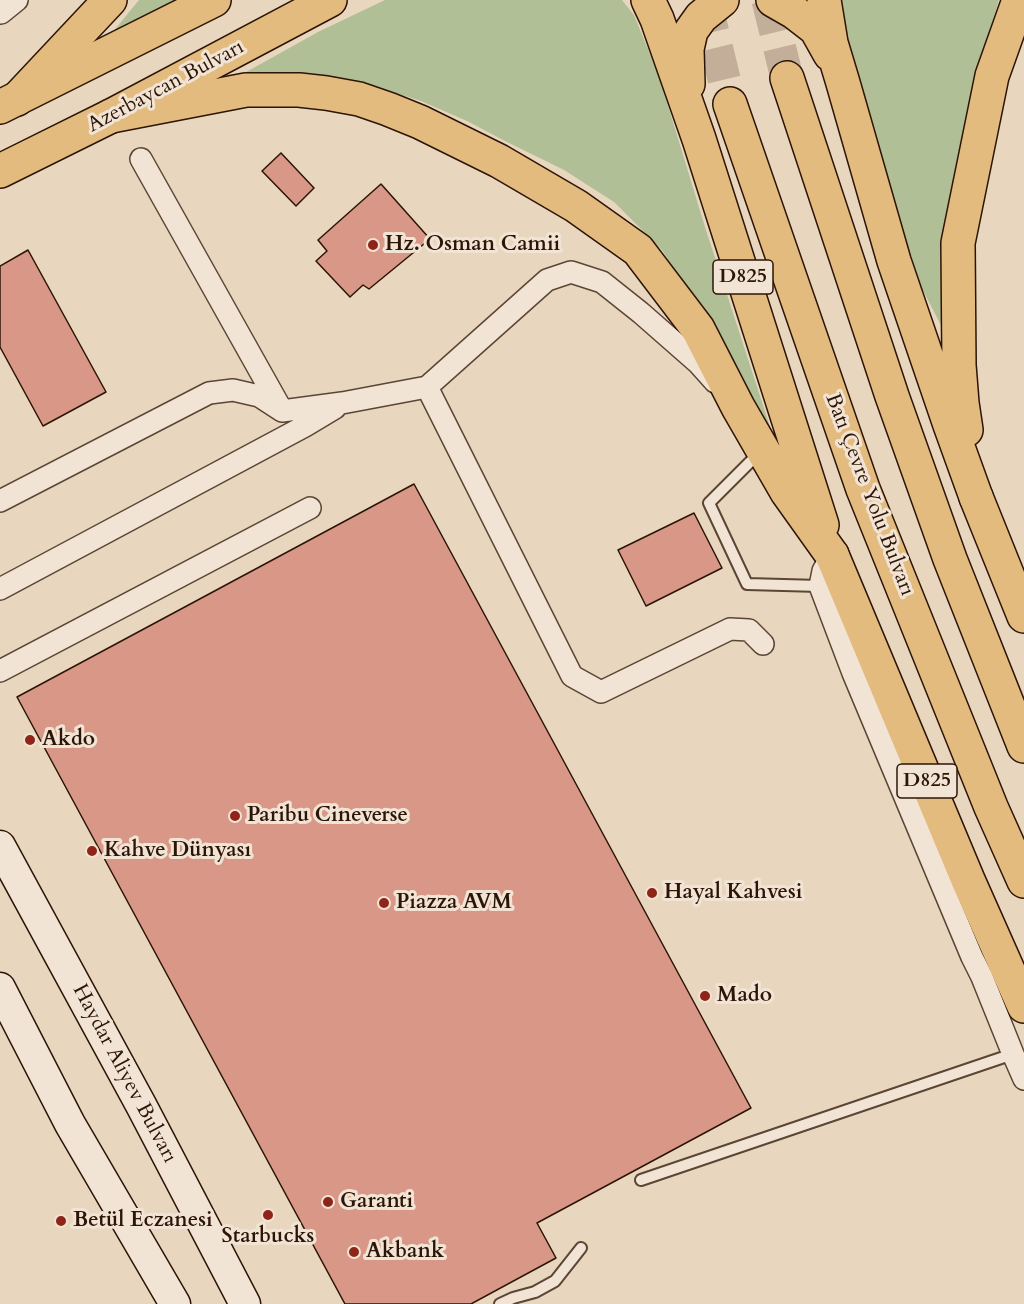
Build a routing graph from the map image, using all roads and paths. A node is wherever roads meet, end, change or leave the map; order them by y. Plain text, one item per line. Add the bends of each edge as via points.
1 (110, 0) edge
2 (214, 0) edge
3 (330, 0) edge
4 (648, 0) edge
5 (722, 0) edge
6 (772, 0) edge
7 (824, 0) edge
8 (1018, 0) edge
9 (840, 72) junction
10 (787, 78) tunnel mouth
11 (9, 103) edge
12 (730, 104) tunnel mouth
13 (689, 111) junction
14 (111, 116) junction
15 (141, 159) dead end
16 (0, 171) edge
17 (427, 387) junction
18 (342, 403) junction
19 (738, 407) junction
20 (282, 411) junction
21 (762, 449) junction
22 (976, 497) junction
23 (0, 501) edge
24 (310, 508) dead end
25 (832, 555) junction
26 (820, 586) junction
27 (0, 589) edge
28 (1024, 616) edge
29 (763, 644) dead end
30 (0, 671) edge
31 (1024, 746) edge
32 (0, 846) edge
33 (1024, 880) edge
34 (0, 988) edge
35 (1024, 1006) edge
36 (1013, 1054) junction
37 (1024, 1079) edge
38 (640, 1180) dead end
39 (581, 1248) dead end
40 (175, 1304) edge
41 (245, 1304) edge
42 (500, 1304) edge

1 - 11 main road
2 - 11 main road
3 - 14 main road, Azerbaycan Bulvarı
4 - 13 main road, D825
5 - 13 main road via 701,17 692,31 687,49
6 - 9 main road via 816,28
7 - 9 main road
8 - 22 main road via 992,76 958,243 959,365
9 - 22 main road via 894,261
10 - 31 main road via 892,396 950,559
12 - 33 main road, Batı Çevre Yolu Bulvarı via 863,489
13 - 25 main road, D825
14 - 16 main road, Azerbaycan Bulvarı
14 - 19 main road via 246,90 299,90 360,99 420,122 499,161 576,206 638,250 698,329
15 - 20 street
17 - 18 street
17 - 19 street via 547,280 571,272 602,282 641,313 698,363
17 - 29 street via 572,676 602,692 730,629 749,630
18 - 20 street
18 - 27 street
19 - 21 main road
20 - 23 street via 259,396 232,390 209,393
21 - 25 main road
21 - 26 lane via 709,503 747,584
22 - 28 main road
24 - 30 street
25 - 26 street
25 - 35 main road, D825
26 - 36 street
32 - 41 main road, Haydar Aliyev Bulvarı
34 - 40 main road via 70,1124
36 - 37 street
36 - 38 lane
39 - 42 lane via 555,1281

